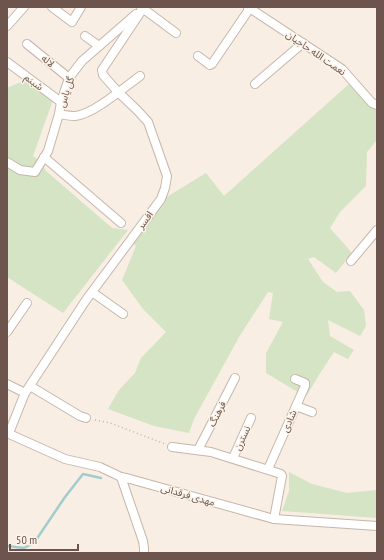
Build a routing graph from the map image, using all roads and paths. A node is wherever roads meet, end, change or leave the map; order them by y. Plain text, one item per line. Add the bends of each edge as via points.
1 (24, 7) edge
2 (52, 7) edge
3 (81, 7) edge
4 (142, 7) edge
5 (249, 7) edge
6 (7, 26) edge
7 (176, 33) dead end
8 (85, 36) dead end
9 (303, 43) junction
10 (27, 44) dead end
11 (99, 46) junction
12 (198, 56) dead end
13 (7, 62) edge
14 (140, 76) dead end
15 (69, 78) junction
16 (255, 84) dead end
17 (118, 92) junction
18 (61, 102) junction
19 (377, 105) edge
20 (60, 114) junction
21 (44, 156) junction
22 (7, 162) edge
23 (121, 223) dead end
24 (377, 230) edge
25 (351, 261) dead end
26 (92, 292) junction
27 (27, 303) dead end
28 (122, 314) dead end
29 (7, 332) edge
30 (236, 378) dead end
31 (294, 379) dead end
32 (7, 384) edge
33 (28, 390) junction
34 (296, 406) junction
35 (312, 412) dead end
36 (86, 418) joint
37 (251, 418) dead end
38 (8, 433) edge
39 (172, 446) joint
40 (198, 450) junction
41 (233, 458) junction
42 (268, 469) junction
43 (120, 477) junction
44 (274, 519) junction
45 (377, 526) edge
46 (144, 553) edge

1 - 6 street
2 - 3 street via 72,22
4 - 7 street
4 - 11 street, گل یاس
4 - 17 street, افسر via 102,70 103,75
5 - 9 street, نعمت الله حاجیان
5 - 12 street via 212,64
8 - 11 street
9 - 16 street
9 - 19 street, نعمت الله حاجیان via 342,69
10 - 15 street, لاله
11 - 15 street, گل یاس via 82,61
13 - 18 street, شبنم
14 - 17 street
15 - 18 street, گل یاس
17 - 20 street via 84,114
17 - 26 street, افسر via 148,122 167,176 161,199
18 - 20 street, گل یاس
20 - 21 street, گل یاس
21 - 22 street, گل یاس via 35,172 20,170
21 - 23 street
24 - 25 street
26 - 28 street
26 - 33 street, افسر
27 - 29 street
30 - 40 street, فرهنگ
31 - 34 street, شادی via 306,384
32 - 33 street
33 - 36 street
33 - 38 street, افسر
34 - 35 street
34 - 42 street, شادی
36 - 39 path via 110,423
37 - 41 street, نسترن
38 - 43 street, مهدی فرقدانی via 65,459 100,467
39 - 40 street
40 - 41 street
41 - 42 street
42 - 44 street via 279,472 282,476
43 - 44 street, مهدی فرقدانی
43 - 46 street via 143,541
44 - 45 street, مهدی فرقدانی

